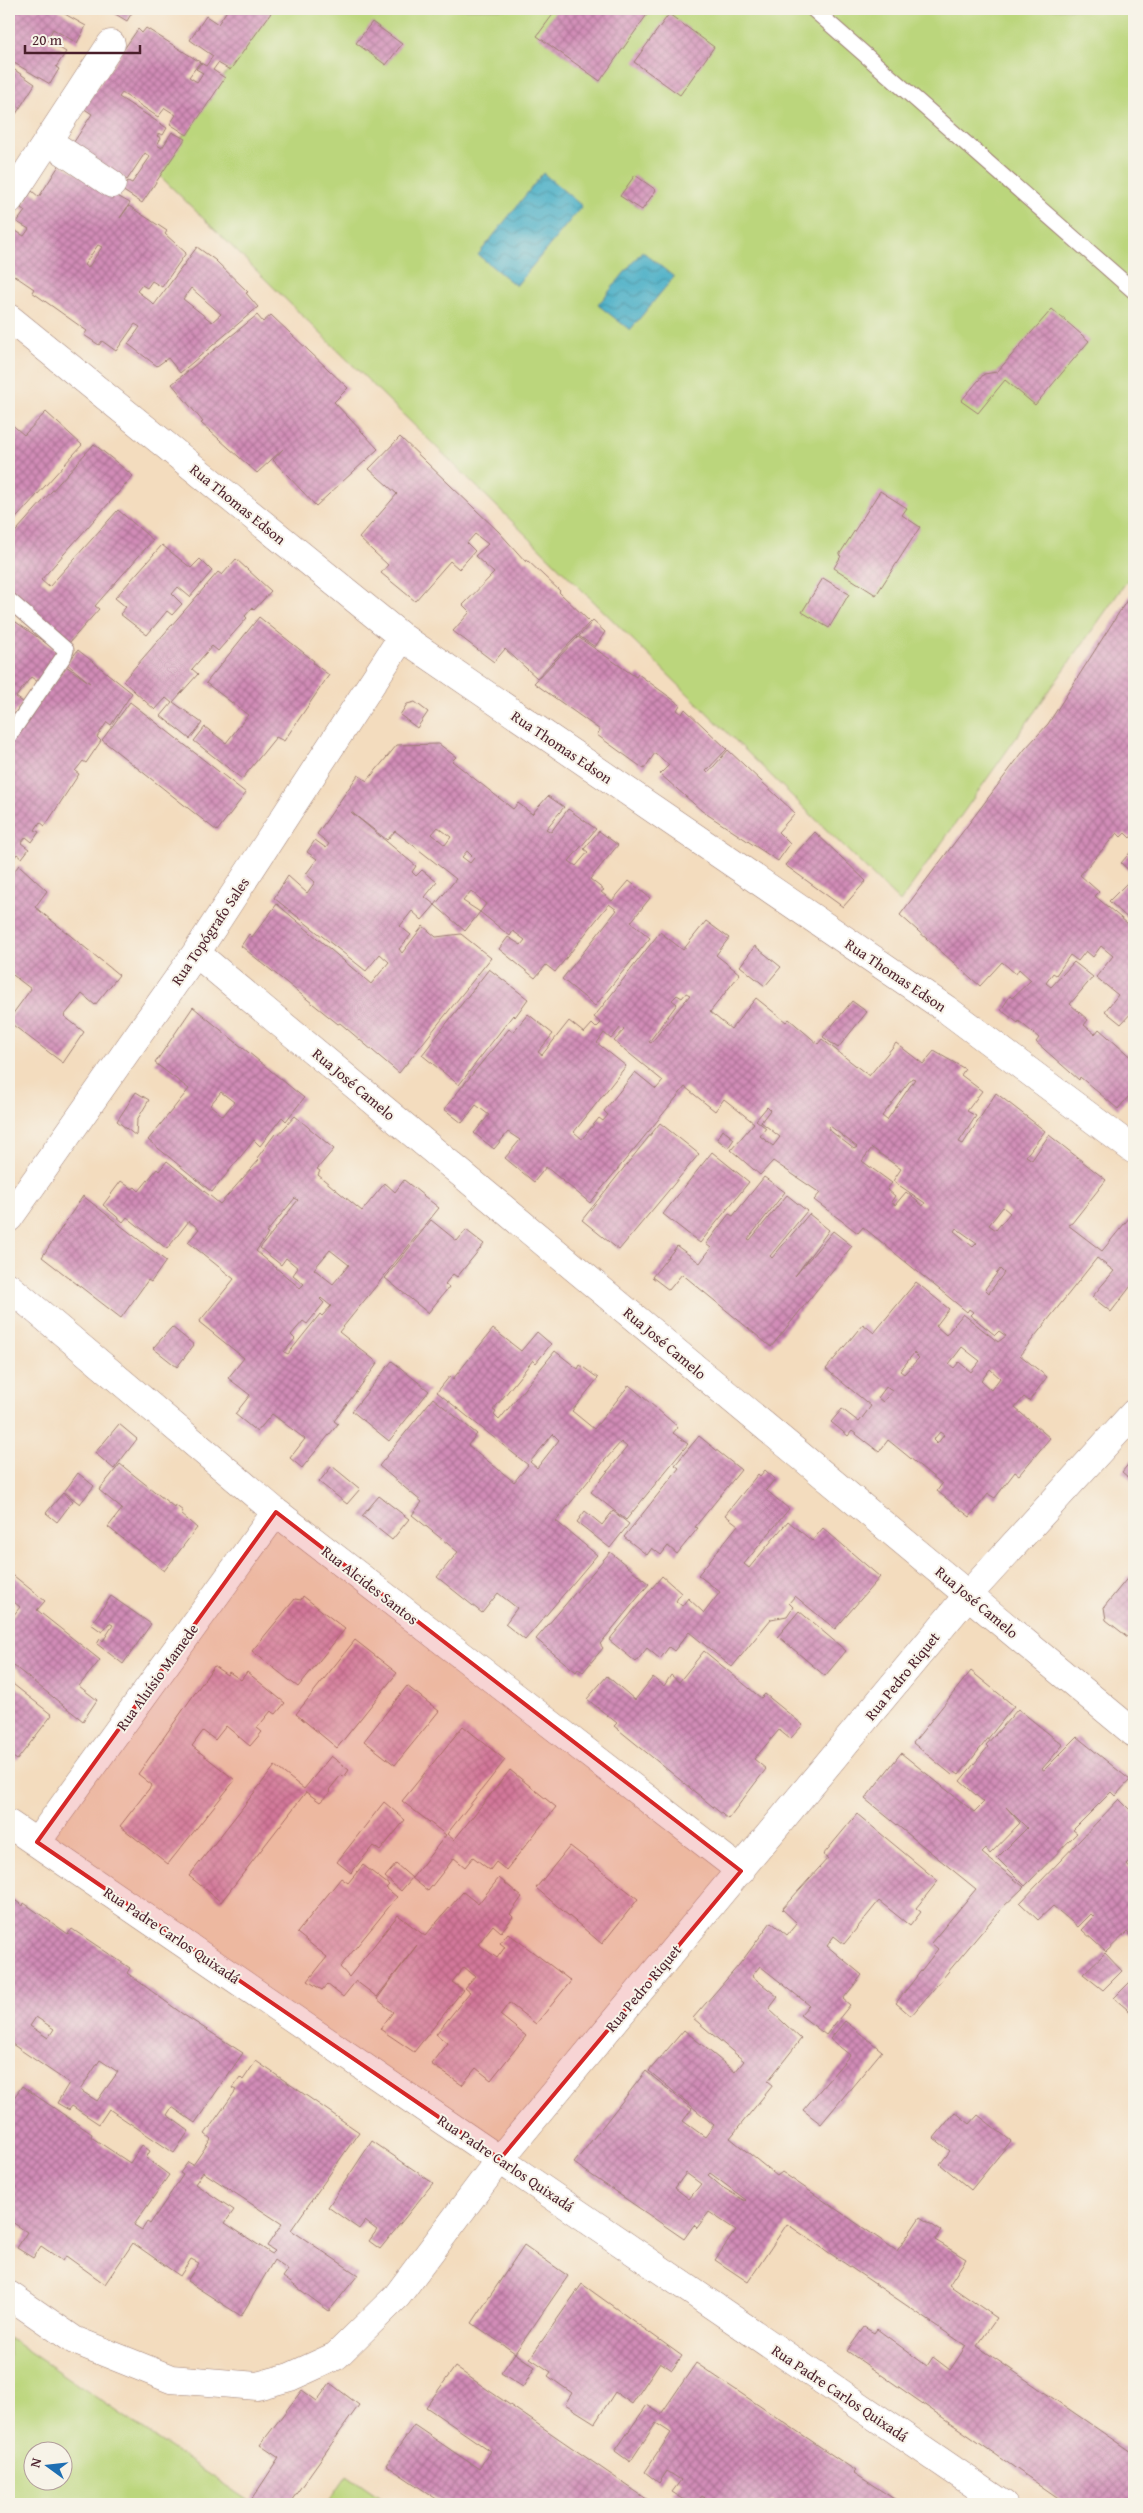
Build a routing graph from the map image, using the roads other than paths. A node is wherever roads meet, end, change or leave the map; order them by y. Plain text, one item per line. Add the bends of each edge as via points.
1 (813, 9) edge
2 (111, 44) dead end
3 (48, 141) junction
4 (112, 184) dead end
5 (9, 200) edge
6 (1134, 291) edge
7 (9, 318) edge
8 (11, 607) edge
9 (402, 638) junction
10 (9, 736) edge
11 (196, 953) junction
12 (1133, 1148) edge
13 (9, 1218) edge
14 (9, 1287) edge
15 (1134, 1413) edge
16 (276, 1512) junction
17 (968, 1594) junction
18 (1134, 1733) edge
19 (9, 1824) edge
20 (37, 1842) junction
21 (741, 1871) junction
22 (500, 2159) junction
23 (9, 2295) edge
24 (1003, 2504) edge

1 - 6 lane
2 - 3 street
3 - 4 street
3 - 5 street
7 - 9 street, Rua Thomas Edson
8 - 10 lane via 66,650
9 - 11 street, Rua Topógrafo Sales
9 - 12 street, Rua Thomas Edson via 946,1009
11 - 13 street, Rua Topógrafo Sales
11 - 17 street, Rua José Camelo
14 - 16 street, Rua Alcides Santos
15 - 17 street, Rua Pedro Riquet
16 - 20 street, Rua Aluísio Mamede
16 - 21 street, Rua Alcides Santos
17 - 18 street, Rua José Camelo
17 - 21 street, Rua Pedro Riquet
19 - 20 street, Rua Padre Carlos Quixadá
20 - 22 street, Rua Padre Carlos Quixadá
21 - 22 street, Rua Pedro Riquet
22 - 23 street, Rua Pedro Riquet via 397,2296 336,2356 290,2377 257,2386 171,2378 74,2340
22 - 24 street, Rua Padre Carlos Quixadá

